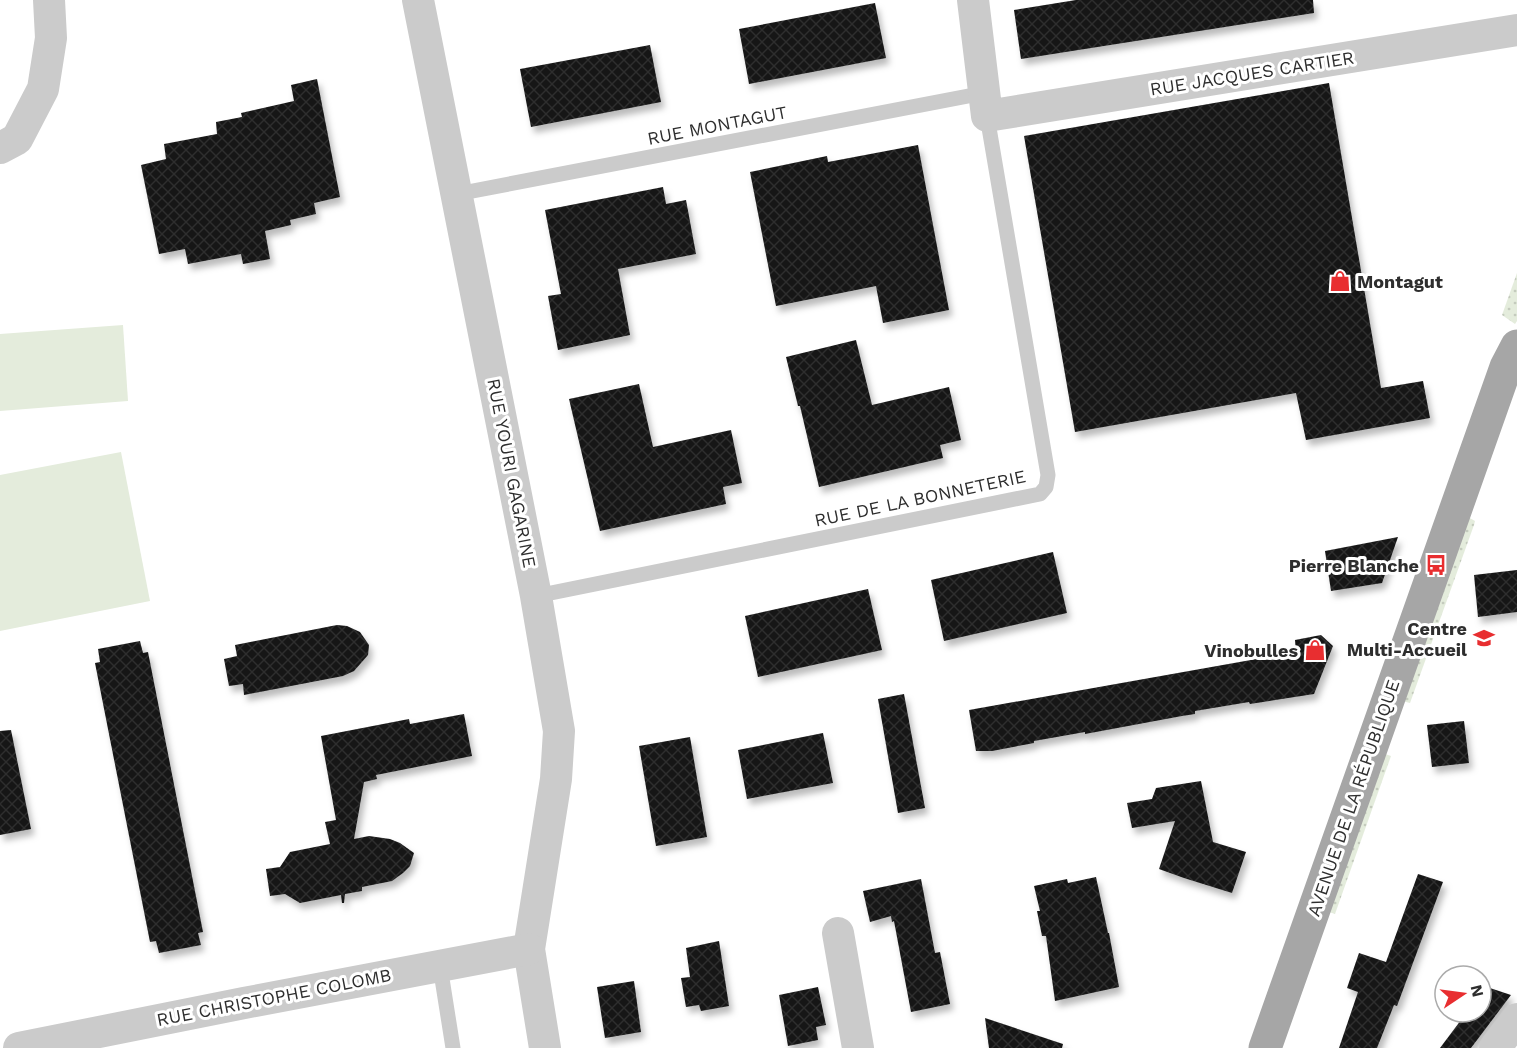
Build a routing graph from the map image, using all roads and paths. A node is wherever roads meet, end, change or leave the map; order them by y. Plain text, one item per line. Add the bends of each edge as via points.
1 (49, 0) edge
2 (418, 0) edge
3 (973, 0) edge
4 (1517, 30) edge
5 (986, 105) junction
6 (0, 148) edge
7 (457, 194) junction
8 (1517, 346) edge
9 (536, 596) junction
10 (838, 933) dead end
11 (529, 950) junction
12 (440, 966) junction
13 (1517, 1019) edge
14 (102, 1039) edge
15 (19, 1048) edge
16 (453, 1048) edge
17 (544, 1048) edge
18 (858, 1048) edge
19 (1265, 1048) edge
20 (1495, 1048) edge

1 - 6 street via 51,38 43,89 17,139
2 - 7 street, RUE YOURI GAGARINE
3 - 5 street
4 - 5 street, RUE JACQUES CARTIER
5 - 7 lane, RUE MONTAGUT
5 - 9 lane, RUE DE LA BONNETERIE via 1048,475 1040,494
7 - 9 street, RUE YOURI GAGARINE
8 - 19 main road, AVENUE DE LA RÉPUBLIQUE via 1506,367
9 - 11 street, RUE YOURI GAGARINE via 559,731 556,779
10 - 18 street
11 - 12 street, RUE CHRISTOPHE COLOMB
11 - 17 street, RUE YOURI GAGARINE
12 - 14 street, RUE CHRISTOPHE COLOMB
12 - 16 lane
13 - 20 street
14 - 15 street, RUE CHRISTOPHE COLOMB

